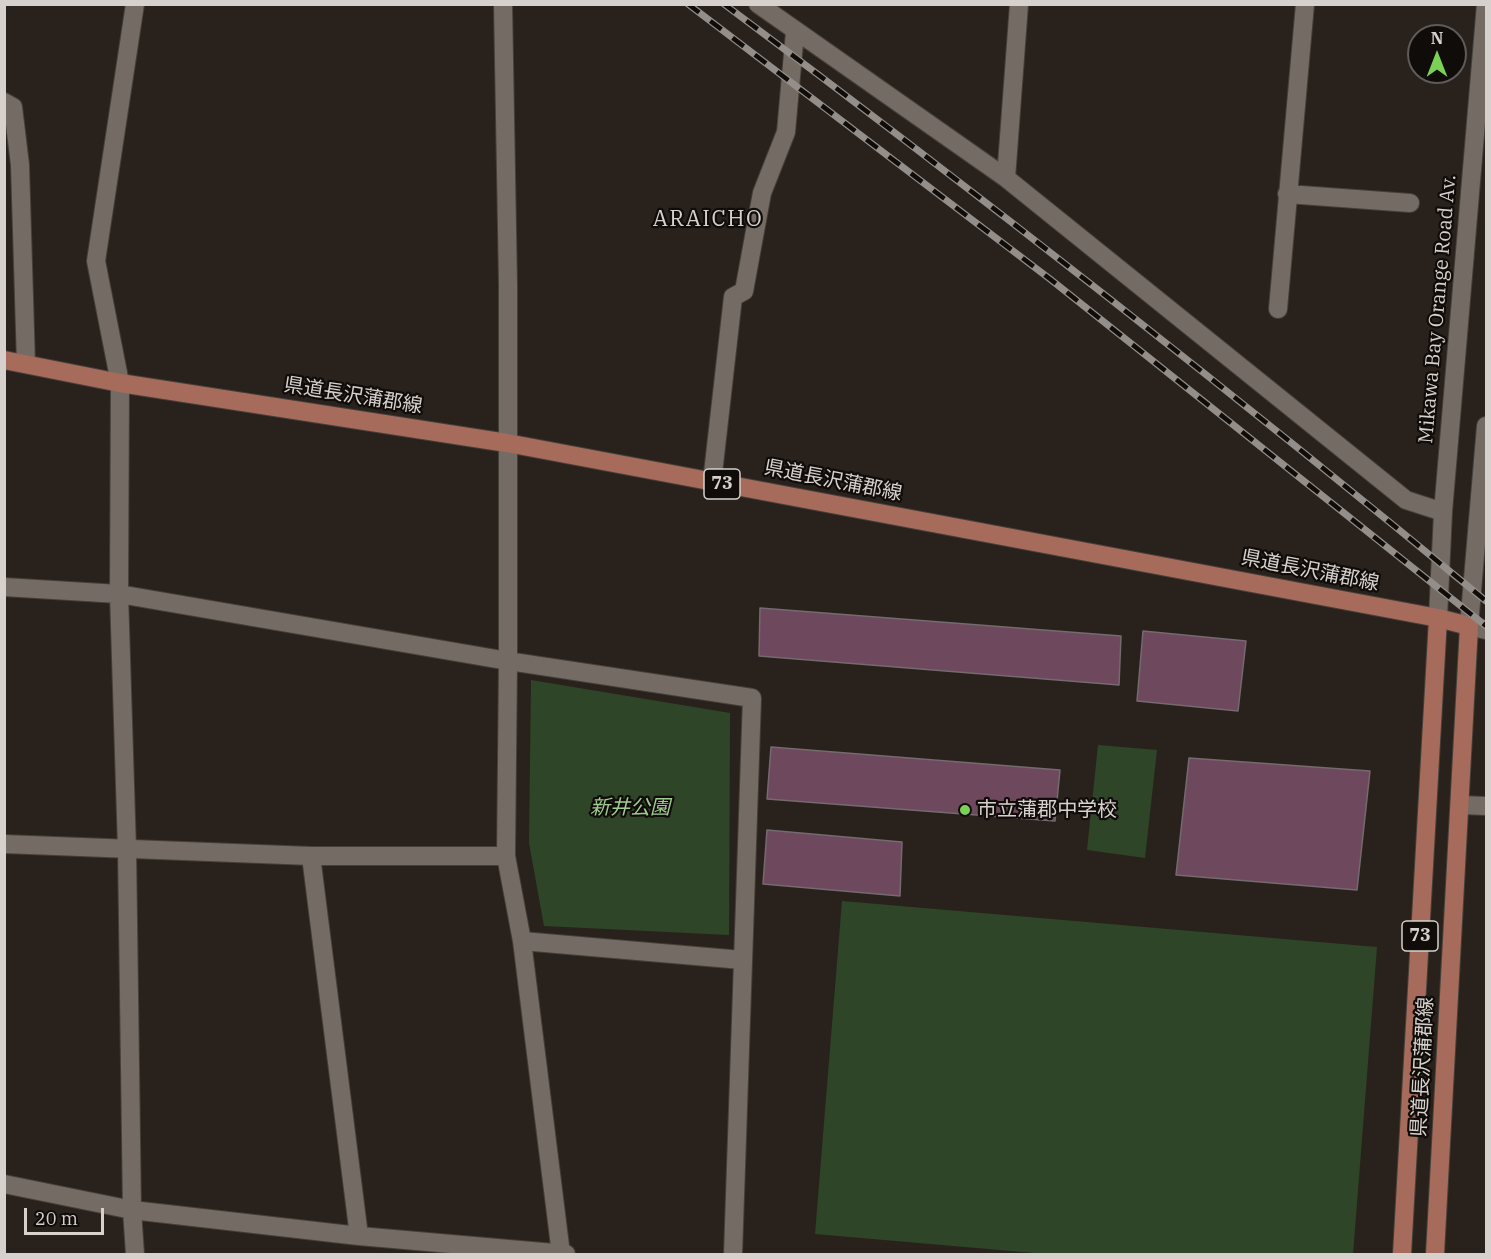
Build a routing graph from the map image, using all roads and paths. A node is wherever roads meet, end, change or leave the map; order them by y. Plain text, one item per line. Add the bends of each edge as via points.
1 (135, 4) edge
2 (503, 4) edge
3 (758, 4) edge
4 (1019, 4) edge
5 (1305, 4) edge
6 (1486, 4) edge
7 (795, 32) junction
8 (4, 102) edge
9 (1006, 178) junction
10 (1287, 194) junction
11 (1410, 203) dead end
12 (1278, 309) dead end
13 (4, 360) edge
14 (26, 364) junction
15 (120, 383) junction
16 (1486, 426) edge
17 (507, 443) junction
18 (711, 482) junction
19 (1443, 512) junction
20 (4, 587) edge
21 (119, 594) junction
22 (1438, 618) junction
23 (1478, 628) edge
24 (508, 661) junction
25 (1461, 805) junction
26 (1486, 806) edge
27 (4, 844) edge
28 (127, 849) junction
29 (311, 856) junction
30 (506, 856) junction
31 (522, 940) junction
32 (742, 960) junction
33 (4, 1184) edge
34 (132, 1210) junction
35 (359, 1236) junction
36 (135, 1254) edge
37 (563, 1254) edge
38 (733, 1254) edge
39 (1402, 1254) edge
40 (1435, 1254) edge

1 - 15 street via 96,261
2 - 17 street
3 - 7 street
4 - 9 street
5 - 10 street
6 - 19 street, Mikawa Bay Orange Road Av.
7 - 9 street
7 - 18 street via 786,132 762,193 744,291 733,297
8 - 14 street via 13,107 20,165
9 - 19 street via 1406,500
10 - 11 street
10 - 12 street
13 - 14 main road, 県道長沢蒲郡線 / 73
14 - 15 main road, 県道長沢蒲郡線 / 73
15 - 17 main road, 県道長沢蒲郡線 / 73
15 - 21 street
16 - 23 street
17 - 18 main road, 県道長沢蒲郡線 / 73
17 - 24 street
18 - 22 main road, 県道長沢蒲郡線 / 73
19 - 22 street, Mikawa Bay Orange Road Av.
20 - 21 street
21 - 24 street
21 - 28 street
22 - 23 main road, 県道長沢蒲郡線 / 73
22 - 39 main road, 県道長沢蒲郡線 / 73
23 - 25 main road, 県道長沢蒲郡線 / 73
24 - 30 street
24 - 32 street via 752,698
25 - 26 street
25 - 40 main road, 県道長沢蒲郡線 / 73
27 - 28 street
28 - 29 street
28 - 34 street
29 - 30 street
29 - 35 street
30 - 31 street
31 - 32 street
31 - 37 street
32 - 38 street
33 - 34 street
34 - 35 street
34 - 36 street
35 - 37 street

